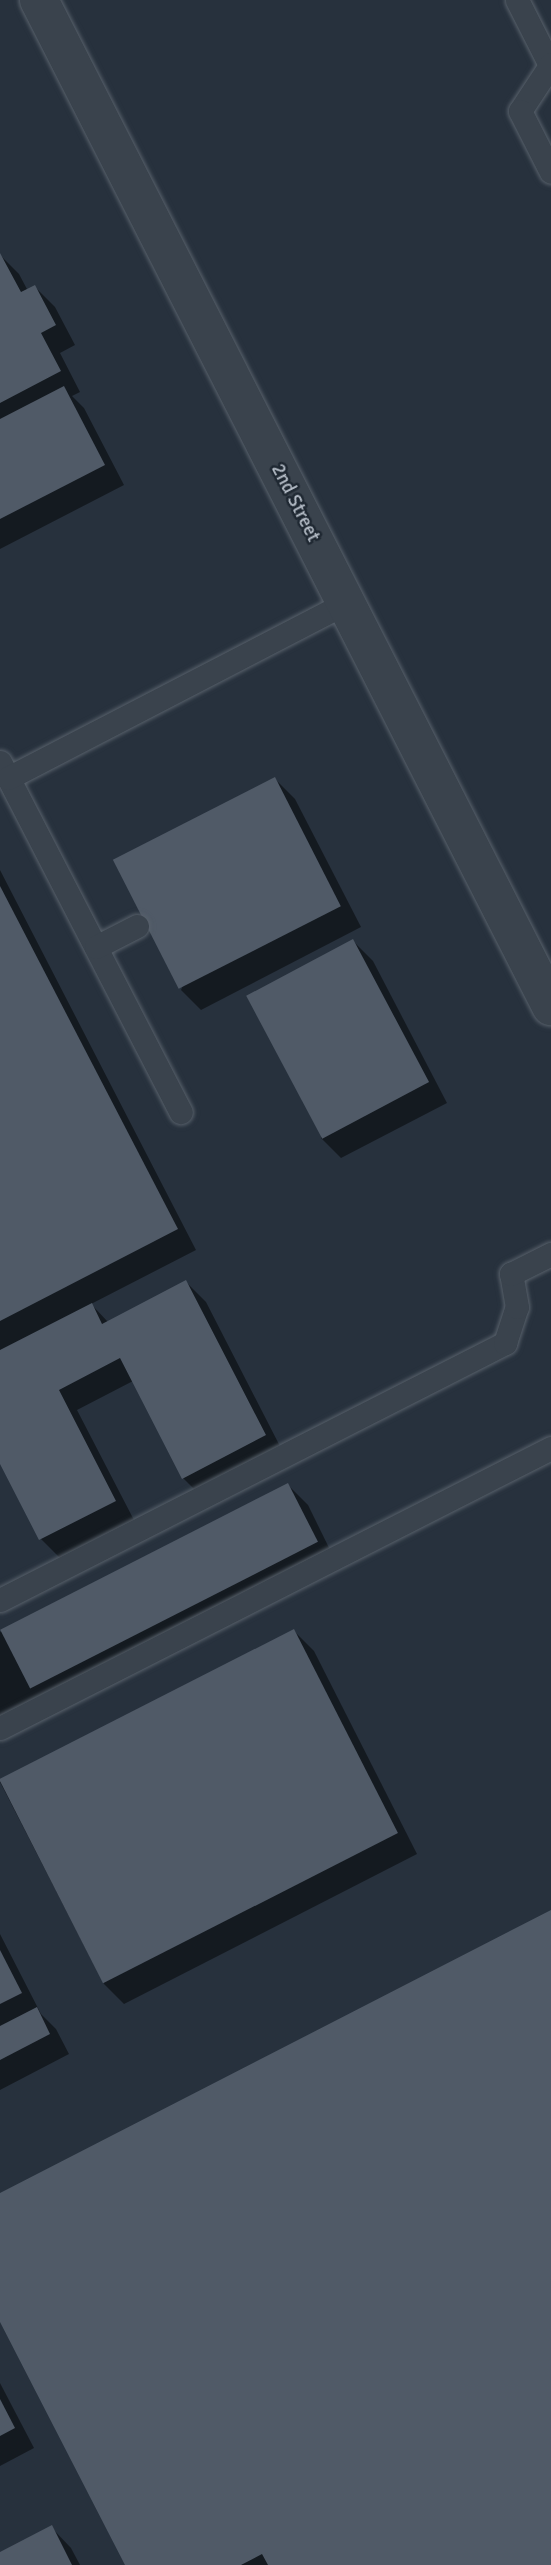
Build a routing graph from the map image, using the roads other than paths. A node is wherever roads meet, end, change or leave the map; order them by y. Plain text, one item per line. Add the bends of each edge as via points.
1 (39, 0) edge
2 (517, 0) edge
3 (550, 65) edge
4 (551, 172) edge
5 (346, 603) junction
6 (4, 770) edge
7 (137, 926) dead end
8 (96, 947) junction
9 (551, 1006) edge
10 (181, 1112) dead end
11 (551, 1254) edge
12 (548, 1457) edge
13 (0, 1600) edge
14 (0, 1728) edge

1 - 5 street, 2nd Street
2 - 3 lane
3 - 4 lane via 520,111
5 - 6 lane
5 - 9 street, 2nd Street
6 - 8 lane
7 - 8 lane
8 - 10 lane
11 - 13 lane via 512,1274 517,1307 505,1343
12 - 14 lane

